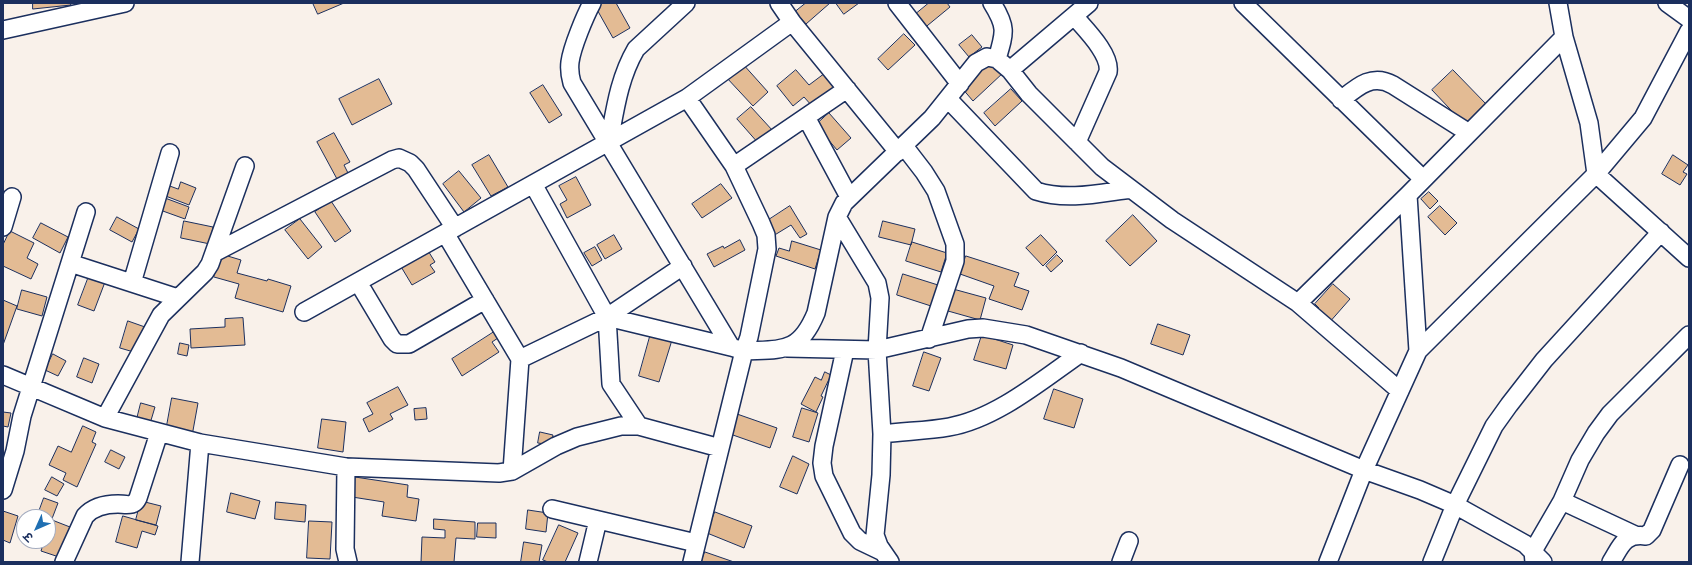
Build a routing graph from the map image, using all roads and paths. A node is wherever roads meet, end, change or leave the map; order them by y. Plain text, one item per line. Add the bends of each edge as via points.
1 (125, 3) edge
2 (592, 3) edge
3 (686, 3) edge
4 (779, 3) edge
5 (897, 3) edge
6 (992, 3) edge
7 (1089, 3) edge
8 (1243, 3) edge
9 (1558, 3) edge
10 (1667, 3) edge
11 (1074, 16) junction
12 (1689, 19) edge
13 (792, 22) junction
14 (3, 30) edge
15 (1689, 31) edge
16 (1564, 37) junction
17 (997, 59) junction
18 (1010, 70) junction
19 (960, 84) junction
20 (847, 89) junction
21 (687, 98) junction
22 (948, 99) junction
23 (1341, 100) junction
24 (806, 117) junction
25 (1469, 133) junction
26 (609, 142) junction
27 (1076, 142) junction
28 (901, 149) junction
29 (170, 154) dead end
30 (245, 166) dead end
31 (734, 166) junction
32 (1596, 174) junction
33 (1423, 179) junction
34 (533, 184) junction
35 (1131, 189) junction
36 (1408, 195) junction
37 (12, 197) dead end
38 (850, 197) junction
39 (86, 212) dead end
40 (837, 217) junction
41 (3, 227) edge
42 (450, 231) junction
43 (1661, 232) junction
44 (214, 253) junction
45 (1689, 258) edge
46 (70, 263) junction
47 (683, 266) junction
48 (358, 282) junction
49 (132, 283) junction
50 (178, 298) junction
51 (485, 300) junction
52 (1298, 302) junction
53 (304, 312) dead end
54 (607, 317) junction
55 (1689, 335) edge
56 (929, 339) junction
57 (787, 348) junction
58 (738, 349) junction
59 (845, 350) junction
60 (877, 350) junction
61 (1418, 351) junction
62 (1081, 353) junction
63 (520, 359) junction
64 (3, 375) edge
65 (33, 386) junction
66 (1400, 391) junction
67 (105, 418) junction
68 (639, 426) junction
69 (159, 433) junction
70 (882, 434) junction
71 (200, 443) junction
72 (720, 448) junction
73 (1680, 465) dead end
74 (346, 467) junction
75 (1364, 470) junction
76 (512, 471) junction
77 (3, 490) edge
78 (1562, 501) junction
79 (1455, 505) junction
80 (552, 509) dead end
81 (598, 520) junction
82 (1635, 535) junction
83 (1129, 541) dead end
84 (696, 543) junction
85 (886, 557) edge
86 (1537, 558) edge
87 (64, 562) edge
88 (190, 562) edge
89 (348, 562) edge
90 (588, 562) edge
91 (692, 562) edge
92 (1121, 562) edge
93 (1328, 562) edge
94 (1432, 562) edge
95 (1611, 562) edge

1 - 14 street
2 - 26 street via 573,48 569,72 572,84
3 - 26 street via 636,49 631,57 622,77
4 - 13 street
5 - 19 street
6 - 17 street via 1004,28
7 - 11 street
8 - 23 street
9 - 16 street
10 - 12 street
11 - 18 street
11 - 27 street via 1105,54 1109,67
13 - 20 street
13 - 21 street
15 - 32 street via 1643,118
16 - 25 street
16 - 32 street via 1589,123
17 - 18 street
17 - 19 street via 987,58 976,63
18 - 27 street via 1029,94
19 - 22 street
20 - 24 street
20 - 28 street
21 - 26 street
21 - 31 street
22 - 28 street
22 - 35 street via 1036,191 1079,196
23 - 25 street via 1364,82 1388,82
23 - 33 street
24 - 31 street
24 - 38 street
25 - 33 street
26 - 34 street
26 - 47 street
27 - 35 street via 1102,167
28 - 38 street
28 - 56 street via 924,172 936,190 955,244 955,261
29 - 49 street
30 - 44 street
31 - 58 street via 762,223 767,249 748,337
32 - 43 street
32 - 61 street
33 - 36 street
34 - 42 street
34 - 54 street
35 - 52 street via 1172,220
36 - 52 street
36 - 61 street
37 - 41 street
38 - 40 street
39 - 46 street
40 - 57 street via 816,313 802,338
40 - 60 street via 879,289
42 - 44 street via 416,170 405,159 399,158
42 - 48 street
42 - 51 street
43 - 45 street
43 - 79 street via 1544,360 1509,404 1494,426
44 - 50 street via 205,272
46 - 49 street
46 - 65 street
47 - 54 street
47 - 58 street
48 - 51 street via 392,339 403,345 417,340
48 - 53 street
49 - 50 street
50 - 67 street via 161,316
51 - 63 street
52 - 66 street
54 - 58 street
54 - 63 street
54 - 68 street via 611,384
55 - 78 street via 1610,414 1580,460
56 - 60 street
56 - 62 street via 968,329 983,328 1026,335
57 - 58 street
57 - 59 street
58 - 72 street
59 - 60 street
59 - 85 street via 824,446 824,476 852,533
60 - 70 street
61 - 66 street
62 - 70 street via 1017,397 983,416 949,427
62 - 75 street
63 - 76 street
64 - 65 street
65 - 67 street
65 - 77 street via 22,416
66 - 75 street
67 - 69 street
68 - 72 street
68 - 76 street via 621,426 577,437
69 - 71 street
69 - 87 street via 138,498 134,503 109,505 89,511
70 - 85 street via 876,535
71 - 74 street
71 - 88 street
72 - 84 street
73 - 82 street via 1652,530 1646,536
74 - 76 street via 499,473
74 - 89 street via 344,548
75 - 79 street
75 - 93 street
78 - 82 street
78 - 86 street
79 - 86 street via 1525,544
79 - 94 street
80 - 81 street
81 - 84 street
81 - 90 street
82 - 95 street via 1627,538
83 - 92 street
84 - 91 street

